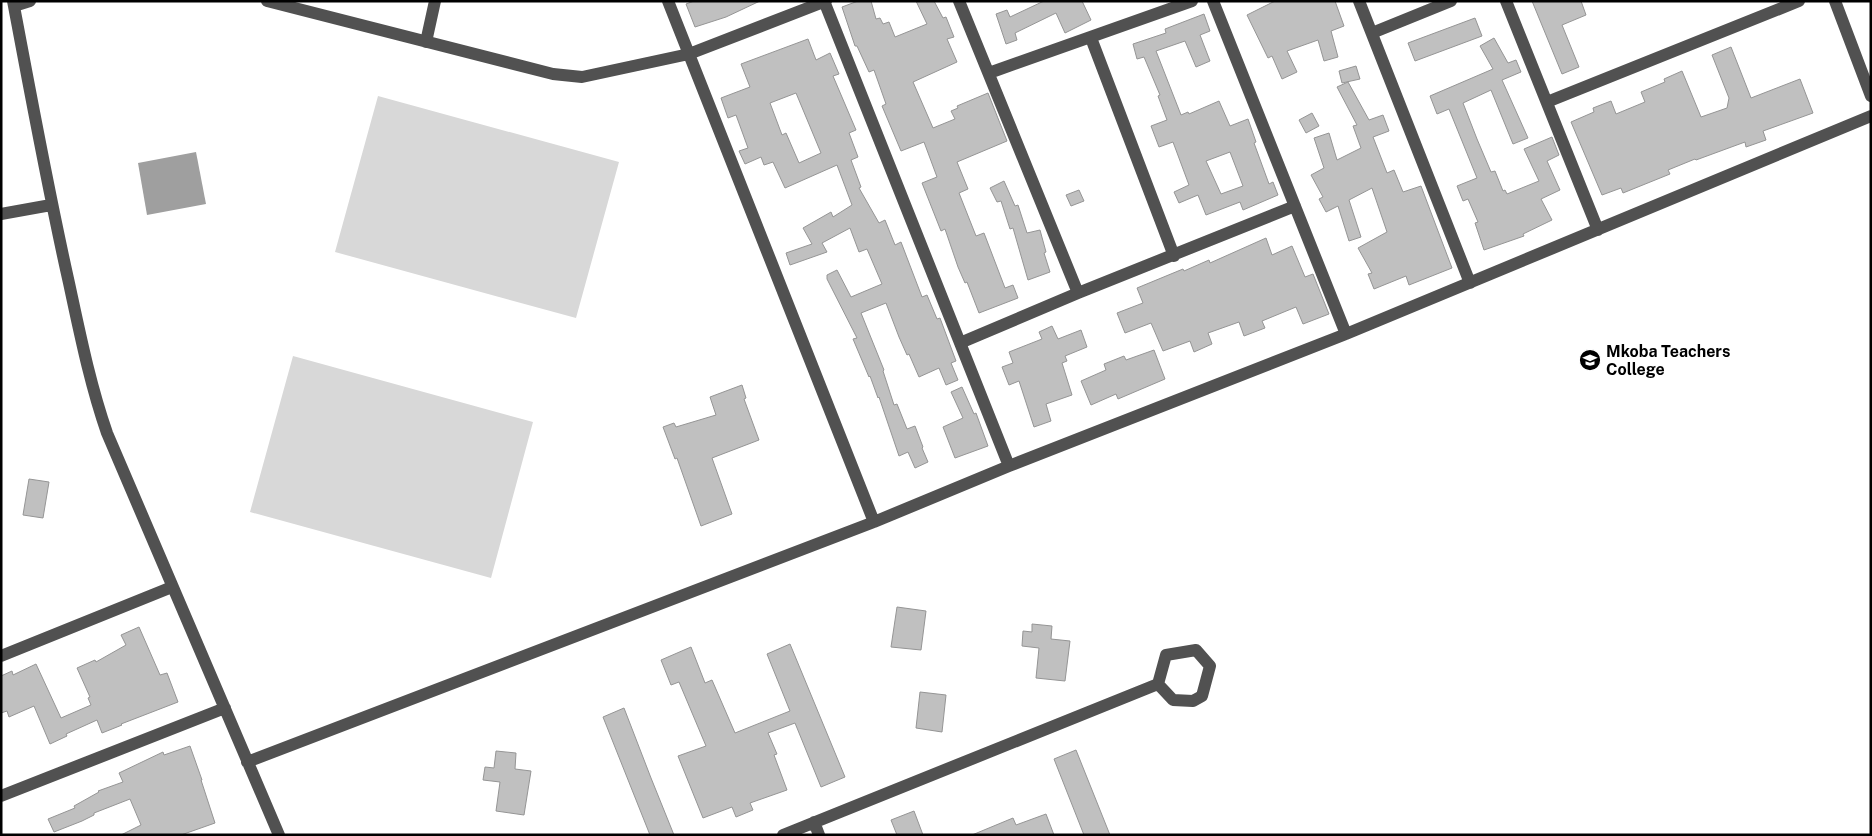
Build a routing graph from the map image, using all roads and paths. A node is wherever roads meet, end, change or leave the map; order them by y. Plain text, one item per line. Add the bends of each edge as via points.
1 (30, 1) edge
2 (267, 1) edge
3 (435, 1) edge
4 (668, 1) edge
5 (959, 1) edge
6 (1192, 1) edge
7 (1213, 1) edge
8 (1359, 1) edge
9 (1451, 1) edge
10 (1506, 1) edge
11 (1798, 1) edge
12 (1835, 1) edge
13 (825, 2) edge
14 (14, 4) edge
15 (1372, 33) junction
16 (1091, 38) junction
17 (426, 42) junction
18 (689, 54) junction
19 (989, 73) junction
20 (1871, 96) edge
21 (1547, 102) junction
22 (1871, 116) edge
23 (51, 205) junction
24 (1295, 206) junction
25 (1, 214) edge
26 (1598, 230) junction
27 (1174, 256) junction
28 (1470, 283) junction
29 (1078, 293) junction
30 (1346, 334) junction
31 (960, 343) junction
32 (1009, 466) junction
33 (874, 522) junction
34 (172, 586) junction
35 (1, 656) edge
36 (1158, 684) junction
37 (225, 708) junction
38 (247, 762) junction
39 (1, 796) edge
40 (814, 822) junction
41 (279, 835) edge
42 (782, 835) edge
43 (819, 835) edge

1 - 14 street
2 - 17 street
3 - 17 street
4 - 18 street
5 - 19 street
6 - 16 street
7 - 24 street
8 - 15 street
9 - 15 street
10 - 21 street
11 - 21 street
12 - 20 street
13 - 18 street
13 - 31 street
14 - 23 street
15 - 28 street
16 - 19 street
16 - 27 street
17 - 18 street via 573,77
18 - 33 street
19 - 29 street
21 - 26 street
22 - 26 street
23 - 25 street
23 - 34 street via 98,407
24 - 27 street
24 - 30 street
26 - 28 street
27 - 29 street
28 - 30 street
29 - 31 street
30 - 32 street
31 - 32 street
32 - 33 street
33 - 38 street
34 - 35 street
34 - 37 street
36 - 36 street via 1166,655 1196,650 1210,666 1202,696 1193,702 1173,700
36 - 40 street
37 - 38 street
37 - 39 street
38 - 41 street
40 - 42 street
40 - 43 street

